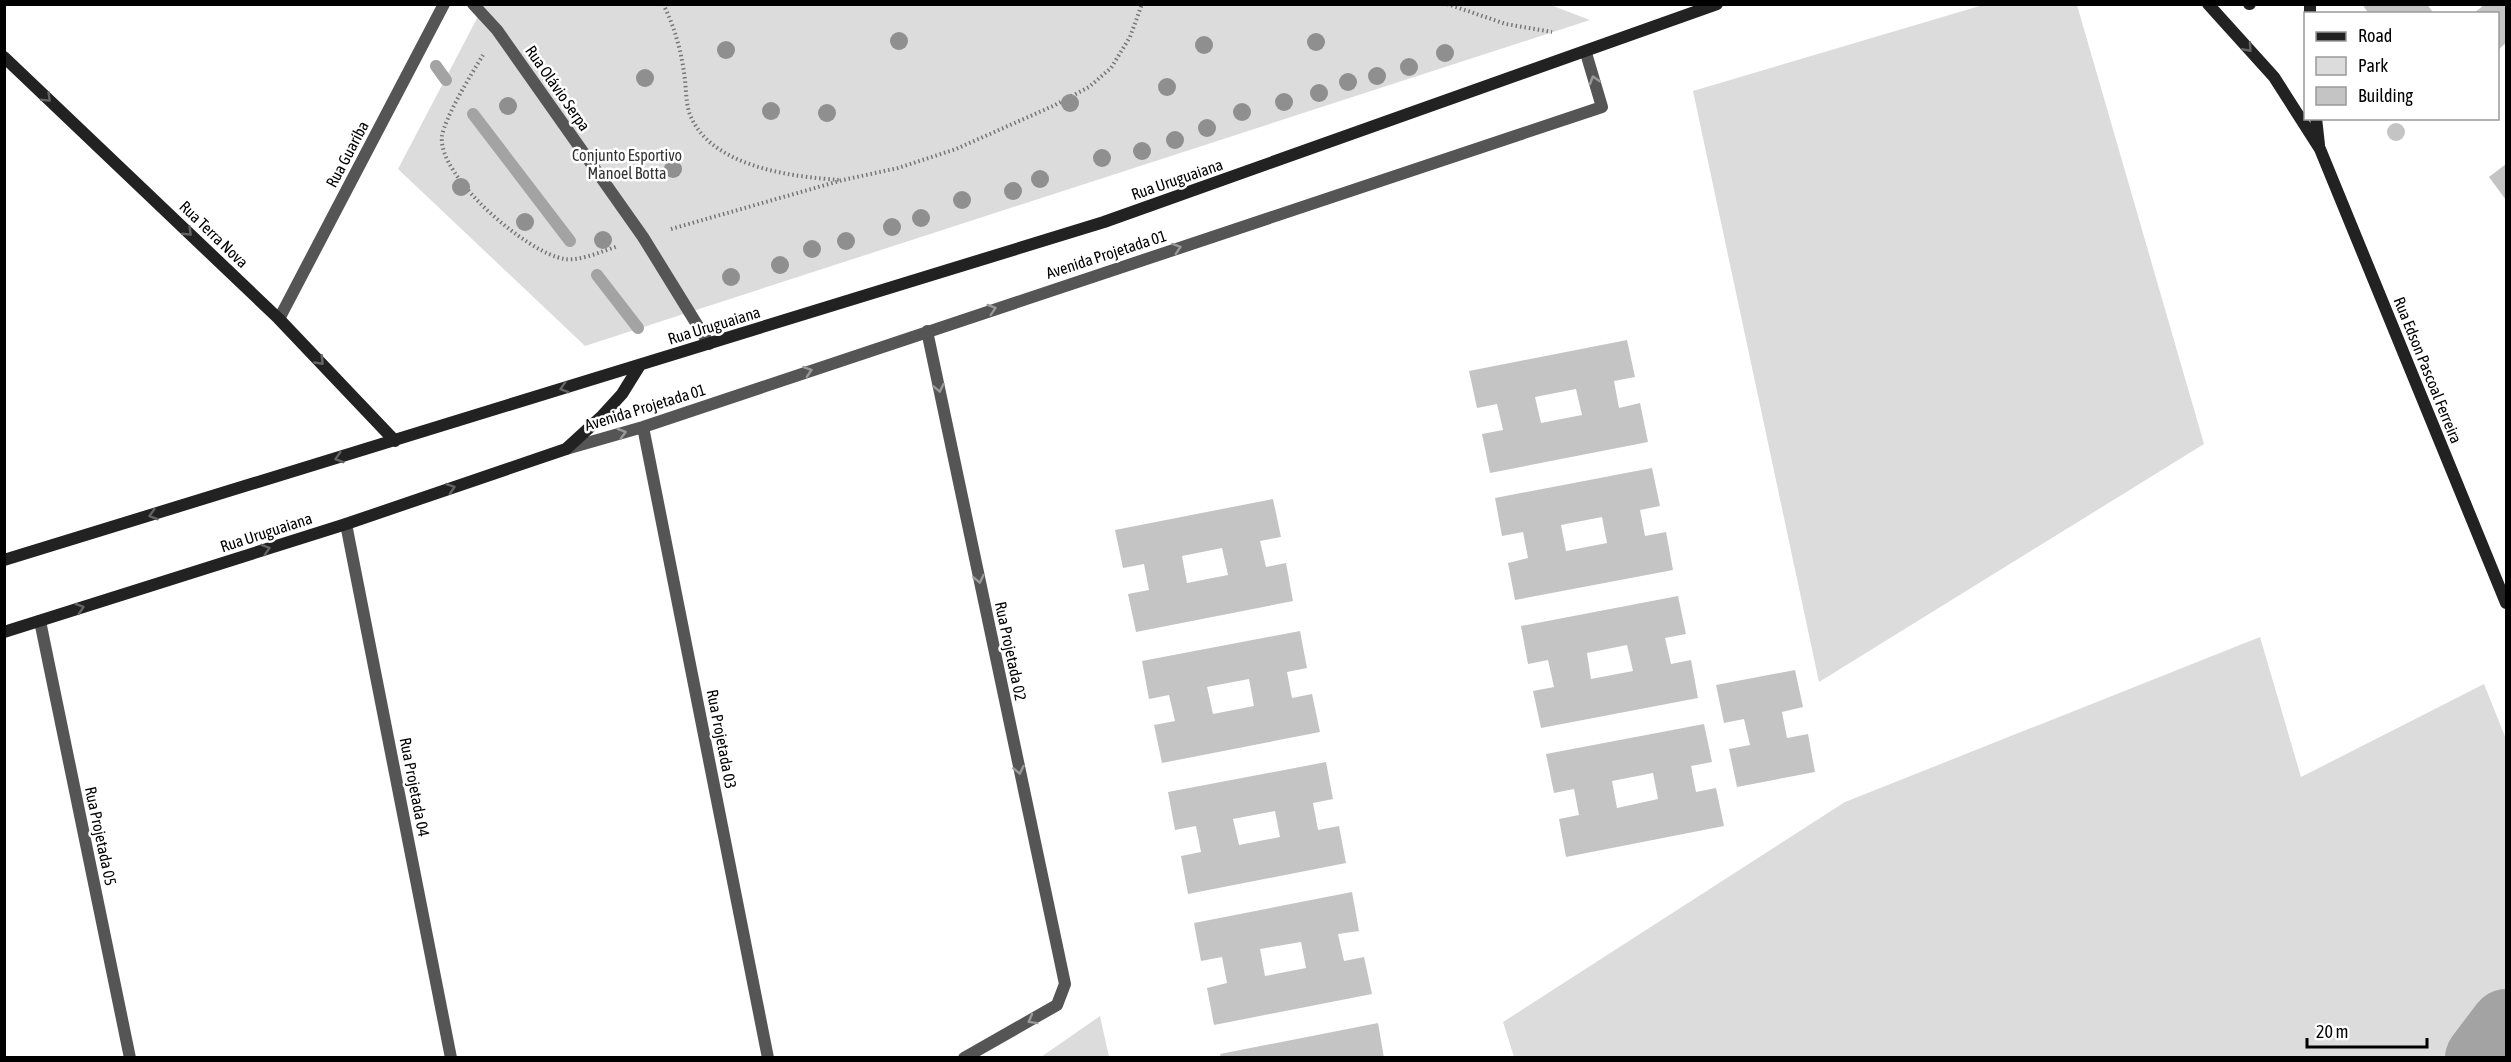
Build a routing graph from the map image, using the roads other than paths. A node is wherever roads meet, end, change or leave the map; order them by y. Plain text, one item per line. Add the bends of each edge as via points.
1 (444, 4) edge
2 (473, 4) edge
3 (1717, 4) edge
4 (2208, 4) edge
5 (1588, 52) junction
6 (4, 57) edge
7 (2316, 120) edge
8 (2320, 149) junction
9 (279, 319) junction
10 (927, 331) junction
11 (709, 344) junction
12 (640, 365) junction
13 (643, 427) junction
14 (395, 441) junction
15 (566, 448) junction
16 (346, 524) junction
17 (4, 560) edge
18 (2506, 603) edge
19 (40, 621) junction
20 (4, 632) edge
21 (130, 1058) edge
22 (451, 1058) edge
23 (768, 1058) edge
24 (964, 1058) edge

1 - 9 street, Rua Guaríba
2 - 11 street, Rua Olávio Serpa via 497,30 643,237
3 - 5 street, Rua Uruguaiana
4 -> 8 street, Rua Edson Pascoal Ferreira via 2274,77
10 -> 5 street, Avenida Projetada 01 via 1602,107
5 - 11 street, Rua Uruguaiana via 1104,222
6 -> 9 street, Rua Terra Nova
7 - 8 street, Rua Edson Pascoal Ferreira
8 - 18 street, Rua Edson Pascoal Ferreira
9 -> 14 street, Rua Terra Nova
13 -> 10 street, Avenida Projetada 01
10 -> 24 street, Rua Projetada 02 via 1063,978 1057,1005
11 - 12 street, Rua Uruguaiana
12 -> 14 street, Rua Uruguaiana
12 - 15 street, Rua Uruguaiana via 622,394
15 -> 13 street, Avenida Projetada 01
13 - 23 street, Rua Projetada 03
14 -> 17 street, Rua Uruguaiana
16 -> 15 street, Rua Uruguaiana
19 -> 16 street, Rua Uruguaiana
16 - 22 street, Rua Projetada 04
19 - 20 street, Rua Uruguaiana
19 - 21 street, Rua Projetada 05

